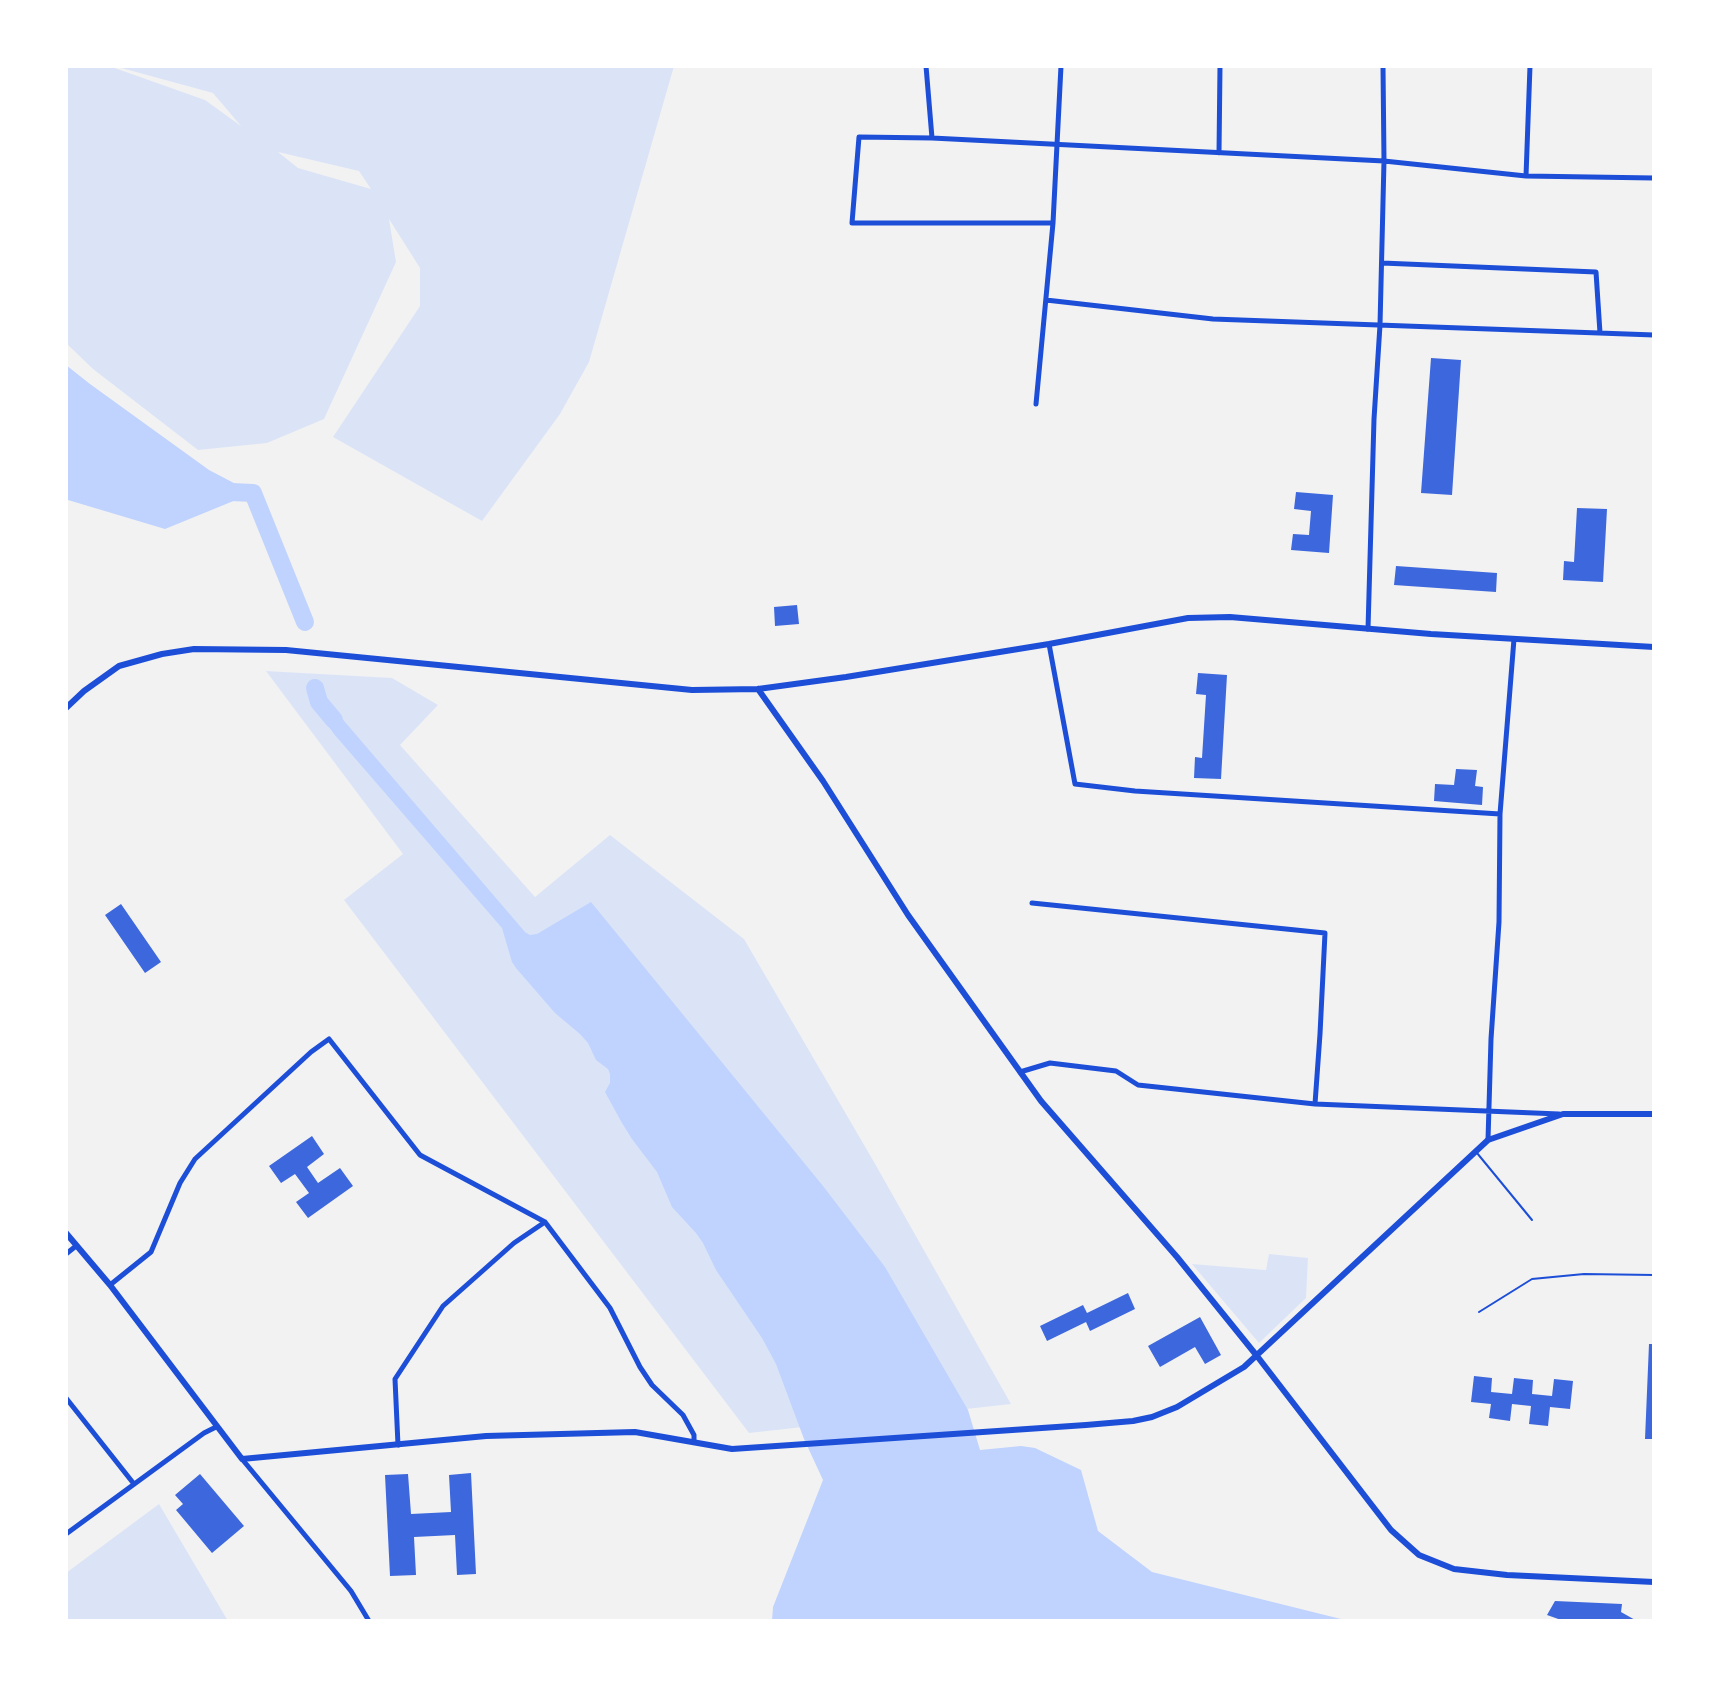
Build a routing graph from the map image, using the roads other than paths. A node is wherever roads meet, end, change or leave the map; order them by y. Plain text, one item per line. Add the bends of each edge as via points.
1 (926, 66) edge
2 (1061, 66) edge
3 (1220, 66) edge
4 (1383, 66) edge
5 (1530, 66) edge
6 (932, 138) junction
7 (1058, 145) junction
8 (1219, 153) junction
9 (1384, 161) junction
10 (1526, 176) junction
11 (1654, 178) edge
12 (1053, 223) junction
13 (1382, 263) junction
14 (1046, 300) junction
15 (1380, 325) junction
16 (1600, 333) junction
17 (1654, 335) edge
18 (1036, 404) dead end
19 (1368, 629) junction
20 (1514, 639) junction
21 (1049, 644) junction
22 (1654, 644) edge
23 (758, 689) junction
24 (66, 708) edge
25 (1500, 814) junction
26 (1032, 903) dead end
27 (1019, 1072) junction
28 (1315, 1104) junction
29 (1489, 1111) junction
30 (1563, 1114) junction
31 (1654, 1114) edge
32 (1488, 1140) junction
33 (1475, 1152) junction
34 (1532, 1220) dead end
35 (545, 1222) junction
36 (66, 1233) edge
37 (76, 1246) junction
38 (66, 1254) edge
39 (1654, 1275) edge
40 (110, 1285) junction
41 (1479, 1312) dead end
42 (1257, 1356) junction
43 (66, 1398) edge
44 (216, 1427) junction
45 (694, 1442) junction
46 (398, 1445) junction
47 (242, 1459) junction
48 (134, 1484) junction
49 (66, 1534) edge
50 (1654, 1582) edge
51 (369, 1621) edge

1 - 6 street
2 - 7 street
3 - 8 street
4 - 9 street
5 - 10 street
6 - 7 street
6 - 12 street via 859,137 852,223
7 - 8 street
7 - 12 street
8 - 9 street
9 - 10 street
9 - 13 street
10 - 11 street
12 - 14 street
13 - 15 street
13 - 16 street via 1596,272
14 - 15 street via 1213,319
14 - 18 street
15 - 16 street
15 - 19 street
16 - 17 street
19 - 20 main road
19 - 21 main road via 1188,618
20 - 22 main road
20 - 25 street
21 - 23 main road
21 - 25 street via 1075,784
23 - 24 main road via 692,690 286,650 194,649 119,666
23 - 27 main road
25 - 29 street
26 - 28 street via 1325,933
27 - 28 street via 1050,1063 1116,1071 1138,1085
27 - 42 main road
28 - 29 street
29 - 30 street
29 - 32 street
30 - 31 main road
30 - 32 main road
32 - 33 main road
33 - 34 lane
33 - 42 main road
35 - 40 street via 420,1155 329,1039 195,1159 151,1252
35 - 45 street via 610,1308 652,1385 683,1415
35 - 46 street via 443,1306 395,1379
36 - 37 main road
37 - 38 street
37 - 40 main road
39 - 41 lane via 1532,1279
40 - 44 main road
42 - 45 main road via 1177,1407 1133,1421 732,1449
42 - 50 main road via 1391,1530 1419,1555 1454,1569
43 - 48 street
44 - 47 main road
44 - 48 street
45 - 46 main road via 635,1432 486,1436
46 - 47 main road
47 - 51 street via 351,1591
48 - 49 street

